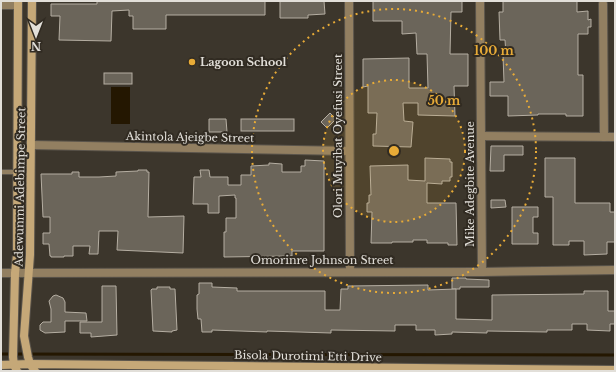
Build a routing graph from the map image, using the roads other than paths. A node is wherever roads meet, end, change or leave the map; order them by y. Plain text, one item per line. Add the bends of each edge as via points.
1 (32, 1) edge
2 (349, 1) edge
3 (480, 1) edge
4 (18, 3) edge
5 (603, 4) dead end
6 (1, 5) edge
7 (481, 136) junction
8 (604, 137) junction
9 (615, 137) edge
10 (31, 145) junction
11 (349, 151) junction
12 (1, 172) edge
13 (17, 172) junction
14 (615, 270) edge
15 (350, 271) junction
16 (482, 272) junction
17 (1, 273) edge
18 (15, 273) junction
19 (30, 273) junction
20 (14, 361) edge
21 (30, 361) edge
22 (1, 365) edge
23 (615, 370) edge

1 - 10 main road, Adewunmi Adebimpe Street
2 - 11 street, Olori Muyibat Oyefusi Street
3 - 7 street, Mike Adegbite Avenue
4 - 6 street
4 - 13 main road, Adewunmi Adebimpe Street
5 - 8 street
7 - 8 street
7 - 16 street, Mike Adegbite Avenue
8 - 9 street
10 - 11 street, Akintola Ajeigbe Street
10 - 19 main road, Adewunmi Adebimpe Street
11 - 15 street, Olori Muyibat Oyefusi Street
12 - 13 lane
13 - 18 main road, Adewunmi Adebimpe Street
14 - 16 street, Omorinre Johnson Street
15 - 16 street, Omorinre Johnson Street
15 - 19 street, Omorinre Johnson Street
17 - 18 street, Omorinre Johnson Street
18 - 19 street, Omorinre Johnson Street
18 - 20 main road, Adewunmi Adebimpe Street
19 - 21 main road, Adewunmi Adebimpe Street via 24,336
20 - 21 main road, Bisola Durotimi Etti Drive
20 - 22 main road, Bisola Durotimi Etti Drive
21 - 23 main road, Bisola Durotimi Etti Drive

